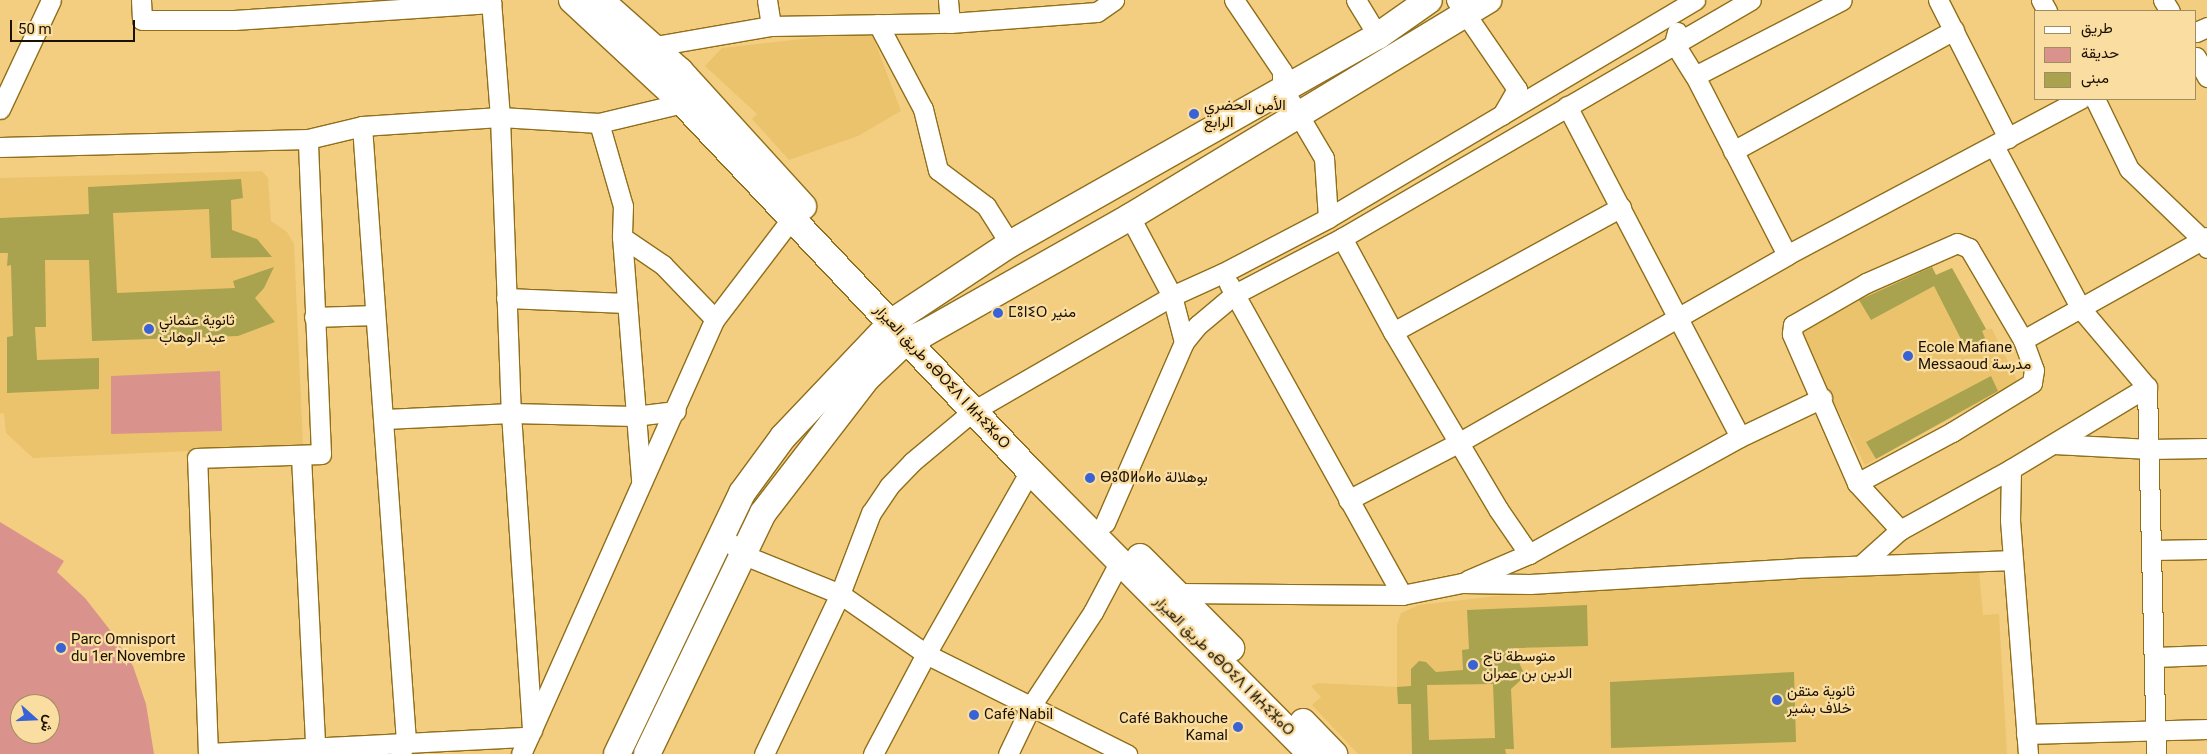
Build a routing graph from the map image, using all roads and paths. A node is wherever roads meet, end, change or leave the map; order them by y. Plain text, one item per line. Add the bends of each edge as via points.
1 (51, 0) edge
2 (141, 0) edge
3 (572, 0) edge
4 (600, 0) edge
5 (767, 0) edge
6 (948, 0) edge
7 (1114, 0) edge
8 (1234, 0) edge
9 (1356, 0) edge
10 (1430, 0) edge
11 (1488, 0) edge
12 (1752, 0) edge
13 (1842, 0) edge
14 (1938, 0) edge
15 (491, 2) edge
16 (1686, 2) edge
17 (1096, 6) edge
18 (1460, 7) edge
19 (622, 11) edge
20 (950, 23) junction
21 (878, 24) junction
22 (771, 26) junction
23 (1954, 30) junction
24 (1378, 36) junction
25 (1674, 43) junction
26 (645, 51) junction
27 (2197, 59) edge
28 (1695, 76) junction
29 (2207, 77) edge
30 (1282, 87) junction
31 (2079, 100) edge
32 (2096, 100) edge
33 (683, 103) junction
34 (1567, 106) junction
35 (0, 109) edge
36 (1300, 113) junction
37 (500, 117) junction
38 (1500, 118) junction
39 (599, 123) junction
40 (362, 126) junction
41 (1513, 137) junction
42 (308, 140) junction
43 (2001, 142) junction
44 (0, 147) edge
45 (1733, 151) junction
46 (1621, 207) junction
47 (796, 212) junction
48 (1130, 217) junction
49 (1328, 218) junction
50 (622, 237) junction
51 (1342, 238) junction
52 (2206, 242) edge
53 (1010, 244) junction
54 (1787, 255) junction
55 (1223, 274) junction
56 (1235, 294) junction
57 (1172, 296) junction
58 (506, 298) junction
59 (626, 303) junction
60 (2081, 308) junction
61 (375, 315) junction
62 (314, 317) junction
63 (1679, 318) junction
64 (715, 319) junction
65 (908, 327) junction
66 (1393, 332) junction
67 (2023, 340) junction
68 (1184, 342) junction
69 (2147, 387) junction
70 (1822, 398) junction
71 (981, 407) junction
72 (676, 412) junction
73 (511, 413) junction
74 (634, 416) junction
75 (385, 420) junction
76 (2207, 434) edge
77 (1740, 437) junction
78 (1458, 443) junction
79 (2054, 444) junction
80 (2207, 448) edge
81 (2150, 449) junction
82 (2176, 449) junction
83 (301, 456) junction
84 (2011, 469) junction
85 (1030, 471) junction
86 (641, 481) junction
87 (1857, 483) junction
88 (1348, 500) junction
89 (1105, 523) junction
90 (1900, 530) junction
91 (721, 535) junction
92 (2207, 549) edge
93 (2152, 550) junction
94 (1529, 554) junction
95 (744, 555) junction
96 (2012, 560) junction
97 (1120, 561) junction
98 (1861, 565) junction
99 (1462, 582) junction
100 (840, 594) junction
101 (1402, 596) junction
102 (1170, 598) junction
103 (926, 654) junction
104 (2207, 655) edge
105 (2155, 656) junction
106 (1031, 706) junction
107 (2207, 729) edge
108 (2156, 730) junction
109 (531, 733) junction
110 (2026, 734) junction
111 (315, 746) junction
112 (403, 748) edge
113 (208, 754) edge
114 (520, 754) edge
115 (617, 754) edge
116 (647, 754) edge
117 (764, 754) edge
118 (873, 754) edge
119 (1008, 754) edge
120 (1127, 754) edge
121 (1311, 754) edge
122 (1334, 754) edge
123 (2028, 754) edge
124 (2156, 754) edge

1 - 35 street
2 - 15 street via 142,20 234,20
3 - 26 main road, طريق العيزار ⴰⴱⵔⵉⴷ ⵏ ⵍⵄⵉⵣⴰⵔ
4 - 19 main road, طريق العيزار ⴰⴱⵔⵉⴷ ⵏ ⵍⵄⵉⵣⴰⵔ
5 - 22 street
6 - 20 street
7 - 17 street
8 - 30 street via 1282,71
9 - 24 street
10 - 24 main road
11 - 18 main road
12 - 25 street
13 - 28 street
14 - 23 street
15 - 37 street
16 - 25 street
16 - 38 street
17 - 20 street
18 - 36 main road
18 - 38 street via 1517,89
19 - 26 main road, طريق العيزار ⴰⴱⵔⵉⴷ ⵏ ⵍⵄⵉⵣⴰⵔ
20 - 21 street
21 - 22 street
21 - 53 street via 923,109 938,170 986,206
22 - 26 street
23 - 43 street
23 - 45 street
24 - 30 main road
25 - 28 street
25 - 34 street
26 - 33 main road, طريق العيزار ⴰⴱⵔⵉⴷ ⵏ ⵍⵄⵉⵣⴰⵔ
26 - 47 main road, طريق العيزار ⴰⴱⵔⵉⴷ ⵏ ⵍⵄⵉⵣⴰⵔ
27 - 29 street
28 - 45 street
30 - 36 street
30 - 53 main road
31 - 43 street
32 - 52 street via 2130,169
33 - 39 street
33 - 47 main road, طريق العيزار ⴰⴱⵔⵉⴷ ⵏ ⵍⵄⵉⵣⴰⵔ
34 - 41 street
34 - 46 street
36 - 48 main road
36 - 49 street via 1324,158
37 - 39 street
37 - 40 street
37 - 58 street
38 - 41 street
38 - 49 street
39 - 50 street via 624,206
40 - 42 street
40 - 61 street
41 - 51 street
42 - 44 street
42 - 62 street
43 - 54 street
43 - 60 street
45 - 54 street
46 - 63 street
46 - 66 street
47 - 64 street
47 - 65 main road, طريق العيزار ⴰⴱⵔⵉⴷ ⵏ ⵍⵄⵉⵣⴰⵔ
48 - 57 street
48 - 65 main road
49 - 55 street
50 - 59 street
50 - 64 street via 663,265
51 - 56 street
51 - 66 street
52 - 60 street
53 - 65 main road
54 - 63 street
55 - 56 street
55 - 57 street
56 - 68 street via 1198,325
56 - 88 street
57 - 68 street
57 - 71 street
58 - 59 street
58 - 73 street
59 - 74 street
60 - 67 street
60 - 69 street
61 - 62 street
61 - 75 street
62 - 83 street via 321,454
63 - 77 street
63 - 78 street
64 - 72 street
65 - 71 main road, طريق العيزار ⴰⴱⵔⵉⴷ ⵏ ⵍⵄⵉⵣⴰⵔ
65 - 91 main road via 783,438 742,493
65 - 95 main road via 828,426 764,513
66 - 78 street
67 - 70 street via 1969,248 1963,244 1950,244 1866,283 1793,325 1792,334
67 - 87 street via 2034,370 2028,388
68 - 89 street
69 - 79 street
69 - 81 street
70 - 77 street
70 - 87 street
71 - 85 main road, طريق العيزار ⴰⴱⵔⵉⴷ ⵏ ⵍⵄⵉⵣⴰⵔ
71 - 89 main road, طريق العيزار ⴰⴱⵔⵉⴷ ⵏ ⵍⵄⵉⵣⴰⵔ
71 - 100 street via 912,462 889,486 870,513
72 - 74 street
72 - 86 street
73 - 74 street
73 - 75 street
73 - 109 street
74 - 86 street
75 - 112 street
76 - 82 street
77 - 94 street
78 - 88 street
78 - 94 street
79 - 81 street
79 - 84 street
80 - 82 street
81 - 82 street
81 - 93 street
83 - 111 street
83 - 113 street via 197,458
84 - 90 street
84 - 96 street
85 - 97 main road, طريق العيزار ⴰⴱⵔⵉⴷ ⵏ ⵍⵄⵉⵣⴰⵔ
85 - 103 street
86 - 109 street
87 - 90 street
88 - 101 street
89 - 102 main road, طريق العيزار ⴰⴱⵔⵉⴷ ⵏ ⵍⵄⵉⵣⴰⵔ
90 - 98 street
91 - 95 street
91 - 115 main road
92 - 93 street
93 - 105 street
94 - 99 street
95 - 100 street
95 - 116 main road
96 - 98 street
96 - 110 street
97 - 102 main road, طريق العيزار ⴰⴱⵔⵉⴷ ⵏ ⵍⵄⵉⵣⴰⵔ
97 - 106 street via 1093,612
98 - 99 street via 1530,584
99 - 101 street
100 - 103 street
100 - 117 street
101 - 102 street
102 - 121 main road, طريق العيزار ⴰⴱⵔⵉⴷ ⵏ ⵍⵄⵉⵣⴰⵔ
102 - 122 main road, طريق العيزار ⴰⴱⵔⵉⴷ ⵏ ⵍⵄⵉⵣⴰⵔ
103 - 106 street
103 - 118 street
104 - 105 street
105 - 108 street
106 - 119 street
106 - 120 street
107 - 108 street
108 - 110 street
108 - 124 street
109 - 112 street
109 - 114 street
110 - 123 street
111 - 112 street
111 - 113 street

